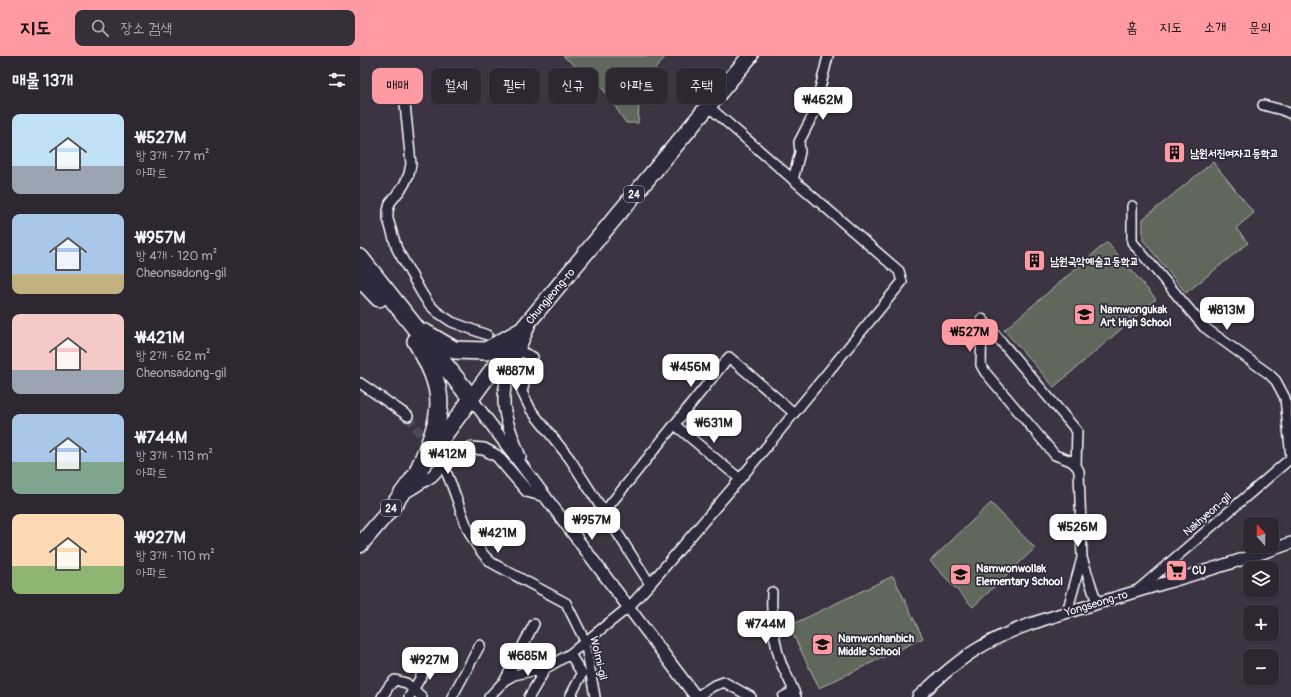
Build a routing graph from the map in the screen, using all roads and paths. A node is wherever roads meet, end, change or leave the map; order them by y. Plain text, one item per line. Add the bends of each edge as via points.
1 (750, 56) edge
2 (828, 56) edge
3 (405, 104) edge
4 (1263, 105) dead end
5 (708, 106) junction
6 (1291, 114) edge
7 (793, 180) junction
8 (1132, 206) dead end
9 (360, 258) edge
10 (360, 278) edge
11 (532, 317) junction
12 (414, 330) junction
13 (520, 332) junction
14 (487, 335) dead end
15 (524, 353) dead end
16 (360, 383) edge
17 (471, 398) junction
18 (794, 413) junction
19 (408, 416) tunnel mouth
20 (675, 425) junction
21 (1291, 458) edge
22 (1076, 465) junction
23 (419, 469) junction
24 (525, 469) junction
25 (445, 470) tunnel mouth
26 (740, 479) junction
27 (400, 496) junction
28 (544, 496) junction
29 (604, 512) junction
30 (1291, 542) edge
31 (360, 545) edge
32 (1082, 558) junction
33 (650, 584) junction
34 (1139, 589) junction
35 (772, 592) dead end
36 (1097, 603) junction
37 (628, 607) junction
38 (1067, 612) junction
39 (534, 624) dead end
40 (585, 640) junction
41 (480, 645) dead end
42 (570, 654) junction
43 (429, 663) dead end
44 (546, 668) junction
45 (505, 680) junction
46 (411, 693) edge
47 (795, 694) edge
48 (382, 697) edge
49 (422, 697) edge
50 (452, 697) edge
51 (489, 697) edge
52 (529, 697) edge
53 (570, 697) edge
54 (595, 697) edge
55 (696, 697) edge
56 (751, 697) edge
57 (783, 697) edge
58 (918, 697) edge

1 - 5 main road, Chungjeong-ro / 24
2 - 7 street via 814,113 799,142 800,152
3 - 14 street via 411,164 404,186 390,203 388,219 392,233 404,262 428,303 452,322
4 - 6 street
5 - 7 street
5 - 11 main road, Chungjeong-ro / 24
7 - 18 street via 899,271 902,282
8 - 21 street via 1132,242 1204,327 1269,374 1281,389 1285,398
9 - 12 highway
10 - 12 highway
11 - 13 main road, Chungjeong-ro / 24
11 - 24 street via 510,374 504,399 507,417
12 - 13 highway via 454,350 486,350
12 - 17 highway
12 - 23 highway via 439,394 436,430
13 - 17 main road, Chungjeong-ro / 24
15 - 29 street via 532,357 522,392 531,410 570,459
16 - 19 street
17 - 23 main road, Chungjeong-ro / 24
17 - 24 street
18 - 20 street via 729,357
18 - 26 street
20 - 26 street
20 - 29 street
21 - 34 street, Nakhyeon-gil
22 - 22 street via 1077,431 982,319 981,365 985,372 1055,455 1072,460
22 - 32 street via 1079,471
23 - 27 main road, Chungjeong-ro / 24
24 - 28 street
25 - 40 street, Wolmi-gil via 453,484 473,542 482,555 566,603
26 - 33 street
27 - 28 street via 432,476 451,456 471,448 484,449 497,456 527,491
27 - 31 main road, Chungjeong-ro / 24
28 - 37 street
29 - 33 street
30 - 34 street, Yongseong-ro via 1258,555
32 - 36 street
32 - 38 street
33 - 37 street
34 - 36 street, Yongseong-ro
35 - 47 street via 774,636 781,662
36 - 38 street, Yongseong-ro
37 - 40 street
37 - 55 street
38 - 58 street, Yongseong-ro via 1029,624 979,648 951,667
39 - 45 street
40 - 42 street
40 - 54 street, Wolmi-gil
41 - 50 street
42 - 44 street
42 - 53 street via 582,674
43 - 46 street
44 - 45 street via 525,672
44 - 52 street
45 - 51 street
46 - 48 street via 406,683 395,680
46 - 49 street
47 - 57 street
55 - 56 street via 724,682

